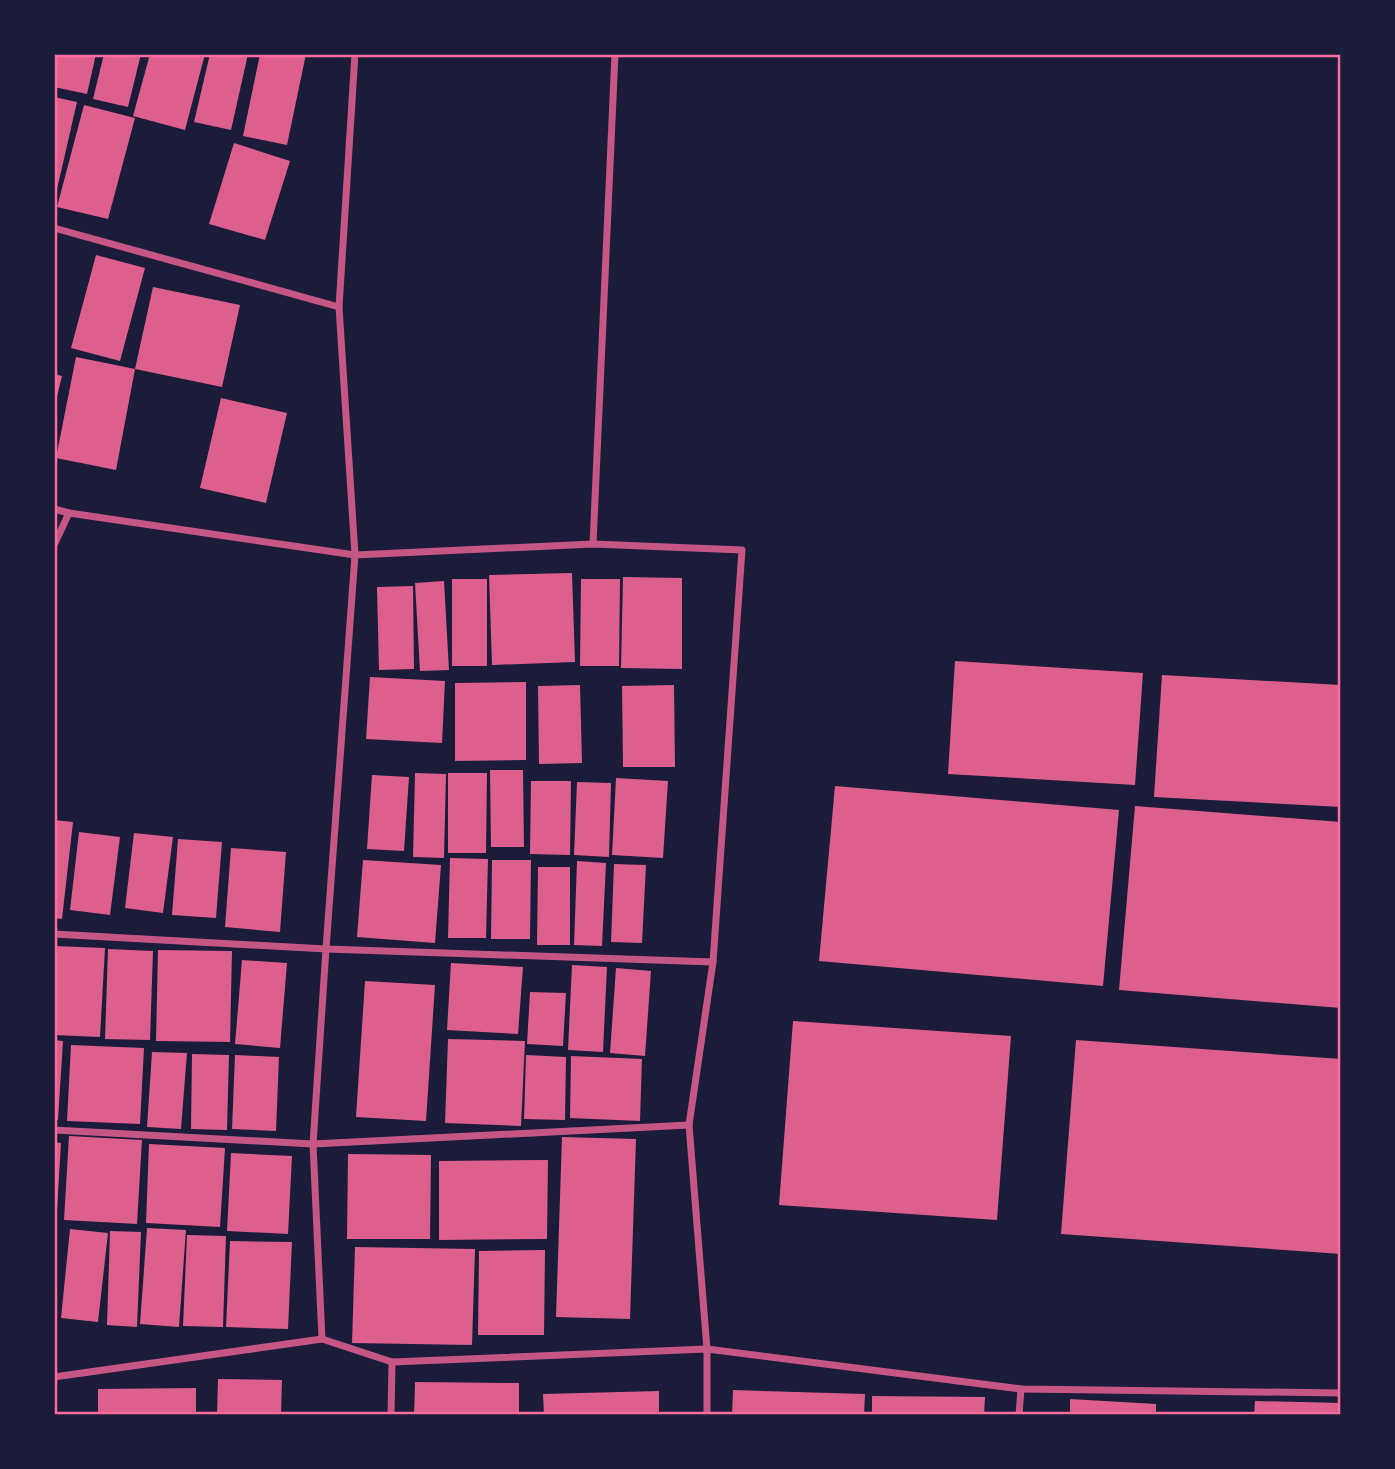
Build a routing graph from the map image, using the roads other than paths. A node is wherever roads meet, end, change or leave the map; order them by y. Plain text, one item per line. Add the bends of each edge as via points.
1 (355, 54) edge
2 (615, 54) edge
3 (54, 228) edge
4 (339, 307) junction
5 (54, 509) edge
6 (69, 513) junction
7 (593, 544) junction
8 (54, 545) edge
9 (355, 555) junction
10 (54, 934) edge
11 (326, 948) junction
12 (713, 962) junction
13 (689, 1125) junction
14 (54, 1130) edge
15 (313, 1144) junction
16 (322, 1339) junction
17 (707, 1349) junction
18 (392, 1362) junction
19 (54, 1377) edge
20 (1021, 1389) junction
21 (1341, 1393) edge
22 (391, 1415) edge
23 (707, 1415) edge
24 (1019, 1415) edge

1 - 4 street
2 - 7 street
3 - 4 street
4 - 9 street
5 - 6 street
6 - 8 street
6 - 9 street
7 - 9 street
7 - 12 street via 742,550
9 - 11 street
10 - 11 street
11 - 12 street
11 - 15 street
12 - 13 street
13 - 15 street
13 - 17 street
14 - 15 street
15 - 16 street
16 - 18 street
16 - 19 street
17 - 18 street
17 - 20 street
17 - 23 street
18 - 22 street
20 - 21 street
20 - 24 street

